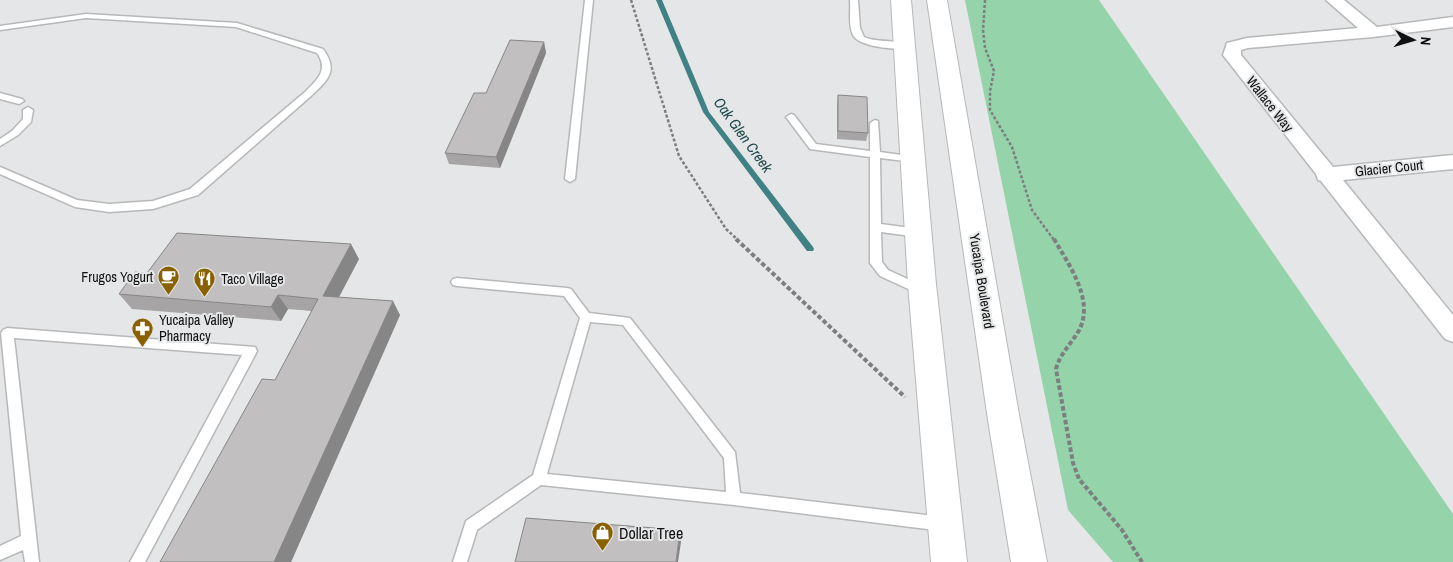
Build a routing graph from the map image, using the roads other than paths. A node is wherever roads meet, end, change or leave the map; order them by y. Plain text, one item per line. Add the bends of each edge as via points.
1 (589, 0) edge
2 (854, 0) edge
3 (901, 0) edge
4 (937, 0) edge
5 (1334, 0) edge
6 (1453, 22) edge
7 (0, 28) edge
8 (1373, 32) junction
9 (905, 46) junction
10 (0, 96) edge
11 (20, 101) dead end
12 (28, 110) dead end
13 (792, 117) dead end
14 (875, 123) dead end
15 (0, 143) edge
16 (876, 154) junction
17 (913, 158) junction
18 (1453, 162) edge
19 (0, 170) edge
20 (1325, 174) junction
21 (570, 179) dead end
22 (876, 227) junction
23 (918, 233) junction
24 (457, 282) dead end
25 (923, 291) junction
26 (586, 318) junction
27 (1453, 332) edge
28 (539, 479) junction
29 (734, 499) junction
30 (945, 524) junction
31 (29, 540) junction
32 (0, 554) edge
33 (32, 562) edge
34 (137, 562) edge
35 (460, 562) edge
36 (949, 562) edge
37 (1029, 562) edge

1 - 21 lane
2 - 9 lane via 857,35 861,40
3 - 9 main road
4 - 37 main road, Yucaipa Boulevard
5 - 8 street
6 - 8 street, Wallace Way
7 - 19 lane via 86,16 237,25 320,51 328,66 321,82 194,192 153,206 109,208 76,203
8 - 20 street, Wallace Way via 1233,47 1232,55
9 - 17 main road
10 - 11 lane
12 - 15 lane via 28,120
13 - 16 lane via 813,147
14 - 16 lane
16 - 17 lane
16 - 22 lane
17 - 23 main road
18 - 20 street, Glacier Court
20 - 27 street, Wallace Way
22 - 23 lane
22 - 25 lane via 876,263 884,273
23 - 25 main road
24 - 26 lane via 567,292
25 - 30 main road
26 - 28 lane
26 - 29 lane via 626,321 730,456
28 - 29 lane
28 - 35 lane via 471,526
29 - 30 lane
30 - 36 main road
31 - 32 lane
31 - 33 lane
31 - 34 lane via 7,333 251,351

